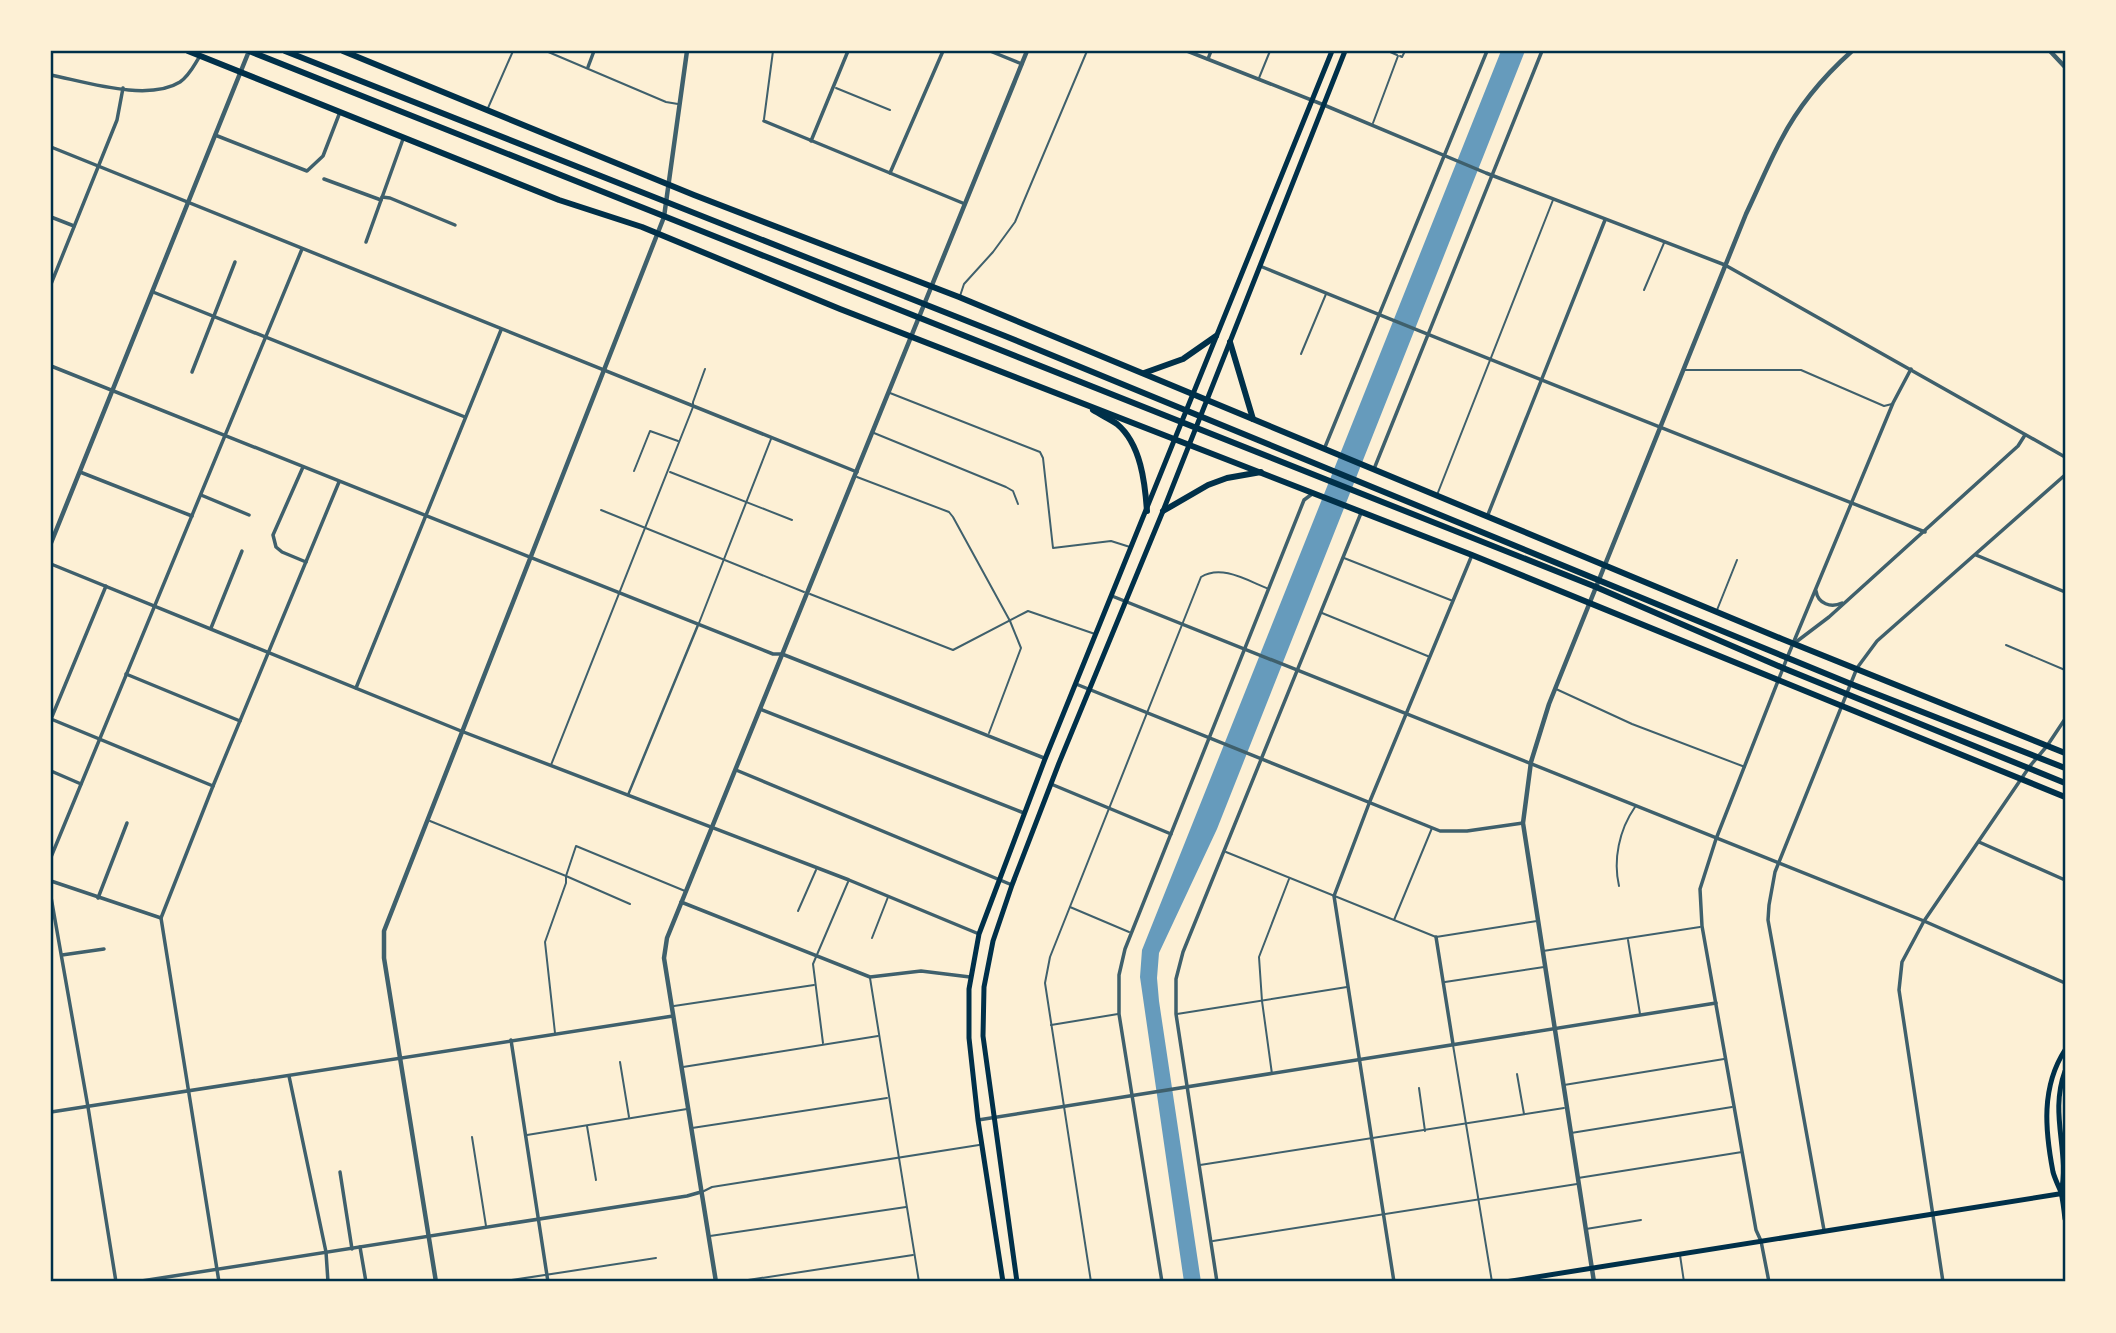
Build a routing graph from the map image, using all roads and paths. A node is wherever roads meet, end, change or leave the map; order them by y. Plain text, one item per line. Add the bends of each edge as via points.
1 (188, 51) edge
2 (249, 51) edge
3 (285, 51) edge
4 (343, 51) edge
5 (513, 51) edge
6 (546, 51) edge
7 (594, 51) edge
8 (687, 51) edge
9 (773, 51) edge
10 (848, 51) edge
11 (943, 51) edge
12 (990, 51) edge
13 (1027, 51) edge
14 (1087, 51) edge
15 (1187, 51) edge
16 (1211, 51) edge
17 (1270, 51) edge
18 (1332, 51) edge
19 (1345, 51) edge
20 (1388, 51) edge
21 (1405, 51) edge
22 (1487, 51) edge
23 (1542, 51) edge
24 (1853, 51) edge
25 (2050, 51) edge
26 (200, 55) junction
27 (1398, 56) junction
28 (1208, 59) junction
29 (1022, 64) junction
30 (588, 67) junction
31 (2065, 67) edge
32 (241, 72) junction
33 (51, 75) edge
34 (1259, 79) junction
35 (834, 87) junction
36 (123, 88) junction
37 (1312, 101) junction
38 (680, 104) junction
39 (1324, 105) junction
40 (488, 109) junction
41 (890, 110) dead end
42 (340, 112) junction
43 (764, 121) joint
44 (1373, 125) junction
45 (215, 135) junction
46 (404, 138) junction
47 (811, 141) junction
48 (51, 147) edge
49 (1446, 156) junction
50 (98, 166) junction
51 (890, 173) junction
52 (1492, 176) junction
53 (324, 179) dead end
54 (668, 183) junction
55 (382, 199) junction
56 (1553, 199) junction
57 (188, 203) junction
58 (668, 203) junction
59 (965, 204) junction
60 (51, 217) edge
61 (664, 217) junction
62 (1605, 220) junction
63 (74, 226) junction
64 (455, 226) dead end
65 (658, 234) junction
66 (366, 242) dead end
67 (1664, 243) junction
68 (302, 249) junction
69 (235, 262) dead end
70 (1725, 265) junction
71 (1260, 266) junction
72 (52, 278) edge
73 (51, 284) edge
74 (932, 287) junction
75 (1644, 290) dead end
76 (153, 292) junction
77 (1326, 293) junction
78 (959, 298) junction
79 (924, 307) junction
80 (1381, 315) junction
81 (214, 316) junction
82 (919, 318) junction
83 (501, 330) junction
84 (1426, 333) junction
85 (1216, 336) junction
86 (266, 337) junction
87 (912, 337) junction
88 (1230, 342) junction
89 (1301, 354) dead end
90 (1489, 359) junction
91 (51, 366) edge
92 (705, 369) dead end
93 (1911, 369) junction
94 (1683, 370) junction
95 (602, 371) junction
96 (192, 372) dead end
97 (1143, 374) junction
98 (1542, 380) junction
99 (113, 391) junction
100 (889, 393) junction
101 (1192, 395) junction
102 (1077, 400) junction
103 (1206, 400) junction
104 (1893, 403) junction
105 (693, 407) junction
106 (1186, 411) junction
107 (1200, 416) junction
108 (465, 418) junction
109 (1253, 419) junction
110 (1181, 422) junction
111 (1659, 426) junction
112 (1195, 427) junction
113 (873, 433) junction
114 (2025, 435) junction
115 (225, 436) junction
116 (771, 438) junction
117 (1175, 439) junction
118 (680, 442) junction
119 (1189, 444) junction
120 (1325, 449) junction
121 (2065, 457) edge
122 (303, 467) junction
123 (1374, 469) junction
124 (634, 471) dead end
125 (668, 471) junction
126 (80, 472) junction
127 (1263, 472) junction
128 (857, 474) junction
129 (2065, 475) edge
130 (339, 482) junction
131 (1313, 492) junction
132 (201, 495) junction
133 (1437, 496) junction
134 (747, 501) junction
135 (1852, 503) junction
136 (1018, 504) dead end
137 (601, 510) dead end
138 (1163, 510) junction
139 (1147, 511) junction
140 (1362, 511) junction
141 (249, 515) dead end
142 (192, 516) junction
143 (425, 516) junction
144 (1487, 517) junction
145 (792, 520) dead end
146 (645, 528) junction
147 (1925, 532) junction
148 (51, 543) edge
149 (1132, 548) junction
150 (242, 551) dead end
151 (1472, 555) junction
152 (1976, 555) junction
153 (1343, 558) junction
154 (530, 559) junction
155 (724, 560) junction
156 (1737, 560) dead end
157 (306, 562) junction
158 (51, 564) edge
159 (1605, 564) junction
160 (1599, 579) junction
161 (106, 586) junction
162 (1596, 587) junction
163 (1269, 590) junction
164 (1816, 592) junction
165 (2065, 592) edge
166 (807, 593) junction
167 (619, 594) junction
168 (1112, 596) junction
169 (1125, 601) junction
170 (1452, 601) junction
171 (1847, 601) junction
172 (1590, 603) junction
173 (155, 605) junction
174 (1717, 611) junction
175 (1321, 613) junction
176 (1010, 621) junction
177 (698, 625) junction
178 (1182, 625) junction
179 (211, 628) junction
180 (1096, 634) junction
181 (1794, 644) junction
182 (2006, 645) dead end
183 (1244, 649) junction
184 (269, 652) junction
185 (782, 654) junction
186 (1430, 657) junction
187 (1787, 658) junction
188 (1783, 667) junction
189 (1857, 668) junction
190 (2065, 670) edge
191 (1297, 671) junction
192 (126, 674) junction
193 (1779, 679) junction
194 (1076, 684) junction
195 (1851, 684) junction
196 (356, 688) junction
197 (1090, 689) junction
198 (1555, 689) junction
199 (1847, 693) junction
200 (1843, 705) junction
201 (760, 709) junction
202 (1147, 713) junction
203 (1407, 714) junction
204 (51, 719) edge
205 (2065, 719) edge
206 (240, 721) junction
207 (461, 732) junction
208 (988, 736) junction
209 (1212, 738) junction
210 (100, 739) junction
211 (2048, 746) junction
212 (2065, 753) edge
213 (2038, 757) junction
214 (1262, 758) junction
215 (1045, 759) junction
216 (1531, 762) junction
217 (551, 766) junction
218 (2030, 766) junction
219 (1745, 767) junction
220 (2065, 768) edge
221 (735, 770) junction
222 (51, 771) edge
223 (2022, 778) junction
224 (2065, 783) edge
225 (81, 784) junction
226 (1051, 784) junction
227 (213, 786) junction
228 (628, 796) junction
229 (2065, 797) edge
230 (1370, 802) junction
231 (1636, 806) junction
232 (1108, 808) junction
233 (1024, 813) junction
234 (426, 819) junction
235 (127, 823) dead end
236 (1523, 823) junction
237 (711, 827) junction
238 (1432, 828) junction
239 (51, 834) edge
240 (1171, 834) junction
241 (59, 837) junction
242 (1716, 839) junction
243 (1979, 842) junction
244 (1224, 851) junction
245 (51, 857) edge
246 (1777, 864) junction
247 (816, 868) junction
248 (566, 876) junction
249 (1289, 878) junction
250 (51, 880) edge
251 (849, 880) junction
252 (998, 880) junction
253 (2065, 880) edge
254 (1012, 885) junction
255 (1619, 886) dead end
256 (685, 892) junction
257 (1334, 896) junction
258 (51, 897) edge
259 (888, 897) junction
260 (98, 898) junction
261 (681, 902) junction
262 (630, 904) dead end
263 (1069, 907) junction
264 (798, 911) dead end
265 (161, 918) junction
266 (1394, 920) junction
267 (1537, 921) junction
268 (1924, 921) junction
269 (53, 925) edge
270 (1703, 926) junction
271 (1131, 933) junction
272 (979, 934) junction
273 (1436, 937) junction
274 (872, 938) dead end
275 (1628, 938) junction
276 (104, 949) dead end
277 (1542, 952) junction
278 (61, 955) junction
279 (817, 956) junction
280 (1544, 967) junction
281 (870, 977) junction
282 (970, 977) junction
283 (1444, 982) junction
284 (2065, 983) edge
285 (815, 985) junction
286 (1348, 987) junction
287 (1262, 1001) junction
288 (1716, 1003) junction
289 (672, 1007) junction
290 (1119, 1014) junction
291 (1175, 1014) junction
292 (1640, 1015) junction
293 (673, 1016) junction
294 (1051, 1025) junction
295 (1554, 1028) junction
296 (555, 1033) junction
297 (879, 1036) junction
298 (511, 1040) junction
299 (824, 1044) junction
300 (1452, 1044) junction
301 (2065, 1050) edge
302 (400, 1058) junction
303 (1726, 1059) junction
304 (1359, 1060) junction
305 (620, 1062) dead end
306 (682, 1067) junction
307 (2065, 1071) edge
308 (1272, 1074) junction
309 (1517, 1074) dead end
310 (289, 1076) junction
311 (1563, 1085) junction
312 (1185, 1088) junction
313 (1419, 1088) dead end
314 (189, 1091) junction
315 (1132, 1097) junction
316 (889, 1098) junction
317 (88, 1107) junction
318 (1734, 1107) junction
319 (1064, 1108) junction
320 (1566, 1108) junction
321 (688, 1109) junction
322 (51, 1112) edge
323 (1524, 1115) junction
324 (629, 1118) junction
325 (993, 1118) junction
326 (978, 1120) junction
327 (1465, 1124) junction
328 (587, 1125) junction
329 (691, 1128) junction
330 (1425, 1131) junction
331 (1570, 1133) junction
332 (525, 1135) junction
333 (472, 1137) dead end
334 (1372, 1139) junction
335 (982, 1144) junction
336 (1742, 1152) junction
337 (898, 1158) junction
338 (1199, 1166) junction
339 (340, 1172) dead end
340 (596, 1180) dead end
341 (1578, 1181) junction
342 (701, 1192) junction
343 (2063, 1194) edge
344 (1478, 1199) junction
345 (907, 1206) junction
346 (1384, 1214) junction
347 (1932, 1214) junction
348 (2065, 1219) edge
349 (539, 1220) junction
350 (1641, 1220) dead end
351 (486, 1228) junction
352 (1585, 1229) junction
353 (1824, 1230) junction
354 (709, 1236) junction
355 (429, 1237) junction
356 (1761, 1241) junction
357 (1210, 1242) junction
358 (360, 1247) junction
359 (352, 1249) junction
360 (326, 1252) junction
361 (1680, 1254) junction
362 (915, 1255) junction
363 (656, 1258) dead end
364 (1591, 1268) junction
365 (216, 1270) junction
366 (547, 1274) junction
367 (116, 1282) edge
368 (135, 1282) edge
369 (219, 1282) edge
370 (328, 1282) edge
371 (366, 1282) edge
372 (436, 1282) edge
373 (499, 1282) edge
374 (548, 1282) edge
375 (716, 1282) edge
376 (734, 1282) edge
377 (919, 1282) edge
378 (1003, 1282) edge
379 (1017, 1282) edge
380 (1091, 1282) edge
381 (1162, 1282) edge
382 (1217, 1282) edge
383 (1394, 1282) edge
384 (1492, 1282) edge
385 (1504, 1282) edge
386 (1594, 1282) edge
387 (1684, 1282) edge
388 (1769, 1282) edge
389 (1943, 1282) edge

1 - 26 main road
2 - 32 street
2 - 61 main road
3 - 58 main road
4 - 40 main road
5 - 40 lane
6 - 30 lane
7 - 30 street
8 - 38 street
9 - 43 lane
10 - 35 street
11 - 51 street
12 - 29 street
13 - 29 street
14 - 78 lane via 1014,222 964,284
15 - 28 street
16 - 28 street
17 - 34 lane
18 - 37 main road
19 - 39 main road
20 - 27 lane
21 - 27 lane
22 - 49 street
23 - 52 street
24 - 70 street via 1806,100 1781,139
25 - 31 street
26 - 32 main road
26 - 36 street via 190,74 167,88
27 - 44 lane
28 - 34 street
29 - 59 street
30 - 38 lane
32 - 42 main road
32 - 45 street
33 - 36 street
34 - 37 street
35 - 41 lane
35 - 47 street
36 - 50 street via 117,120
37 - 39 street
37 - 85 main road
38 - 54 street
39 - 44 street
39 - 71 main road
40 - 54 main road
42 - 45 street via 323,156 307,171
42 - 46 main road
43 - 47 street
44 - 49 street
45 - 57 street
46 - 55 street
46 - 65 main road
47 - 51 street
48 - 50 street
49 - 52 street
49 - 80 street
50 - 57 street
50 - 63 street
51 - 59 street
52 - 56 street
52 - 84 street
53 - 55 street
54 - 58 street
54 - 74 main road
55 - 64 street via 390,198
55 - 66 street
56 - 62 street
56 - 90 lane
57 - 68 street
57 - 76 street
58 - 61 street
58 - 79 main road
59 - 74 street
60 - 63 street
61 - 65 street
61 - 82 main road
62 - 67 street
62 - 98 street
63 - 72 street
65 - 87 main road
65 - 95 street
67 - 70 street
67 - 75 lane
68 - 83 street
68 - 86 street
69 - 81 street
70 - 93 street
70 - 94 street
71 - 77 street
71 - 88 main road
72 - 73 street
74 - 78 main road
74 - 79 street
76 - 81 street
76 - 99 street
77 - 80 street
77 - 89 lane
78 - 97 main road
79 - 82 street
79 - 106 main road
80 - 84 street
80 - 120 street
81 - 86 street
81 - 96 street
82 - 87 street
82 - 110 main road
83 - 95 street
83 - 108 street
84 - 90 street
84 - 123 street
85 - 97 main road via 1183,359
85 - 101 main road
86 - 108 street
86 - 115 street
87 - 100 street
87 - 102 main road
88 - 103 main road
88 - 109 main road
90 - 98 street
90 - 133 lane
91 - 99 street
92 - 105 lane
93 - 104 street
93 - 114 street
94 - 104 lane via 1801,370 1884,406
94 - 111 street
95 - 105 street
95 - 154 street
97 - 101 main road
98 - 111 street
98 - 144 street
99 - 115 street
99 - 126 street
100 - 113 street
100 - 149 lane via 1040,452 1053,548 1111,541
101 - 103 main road
101 - 106 main road
102 - 117 main road
102 - 139 main road via 1119,425 1130,441 1144,473
103 - 107 main road
103 - 109 main road
104 - 135 street
105 - 116 street
105 - 118 lane
106 - 107 main road
106 - 110 main road
107 - 112 main road
107 - 160 main road
108 - 143 street
109 - 120 main road
110 - 112 main road
110 - 117 main road
111 - 135 street
111 - 159 street
112 - 119 main road
112 - 162 main road
113 - 128 street
113 - 136 lane via 1006,487
114 - 121 street
114 - 147 street
115 - 122 street
115 - 132 street
116 - 128 street
116 - 134 lane
117 - 119 main road
117 - 139 main road
118 - 124 lane via 650,431
118 - 125 lane
119 - 127 main road
119 - 138 main road
120 - 123 main road
122 - 130 street
122 - 157 street via 273,535 282,552
123 - 133 main road
125 - 134 lane
125 - 146 lane
126 - 142 street
126 - 148 street
127 - 131 main road
127 - 138 main road via 1208,485
128 - 166 street
128 - 176 lane via 948,512
129 - 152 street
130 - 143 street
130 - 157 street
131 - 140 main road
131 - 163 street via 1304,500
132 - 141 street
132 - 142 street
133 - 144 main road
134 - 145 lane
134 - 155 lane
135 - 147 street
135 - 164 street
137 - 146 lane
138 - 169 main road
139 - 149 main road
140 - 151 main road
140 - 153 street
142 - 173 street
143 - 154 street
143 - 196 street
144 - 159 main road
146 - 155 lane
146 - 167 lane
147 - 171 street
149 - 168 main road
150 - 179 street
151 - 170 street
151 - 172 main road
152 - 165 street
152 - 189 street via 1877,640
153 - 170 lane
153 - 175 street
154 - 167 street
154 - 207 street
155 - 166 lane
155 - 177 lane
156 - 174 lane
157 - 184 street
158 - 161 street
159 - 160 street
159 - 174 main road
160 - 162 street
160 - 187 main road
161 - 173 street
161 - 204 street
162 - 172 street
162 - 188 main road
163 - 178 lane via 1212,571 1200,577
163 - 183 street
164 - 171 street via 1827,604
164 - 181 street
166 - 176 lane via 953,650
166 - 185 street
167 - 177 street
167 - 217 lane
168 - 169 street
168 - 180 main road
169 - 178 street
169 - 197 main road
170 - 186 street
171 - 181 street
172 - 193 main road
172 - 198 street
173 - 179 street
173 - 192 street
174 - 181 main road
175 - 186 lane
175 - 191 street
176 - 180 lane via 1028,611
176 - 208 lane via 1021,648
177 - 185 street
177 - 228 street
178 - 183 street
178 - 202 lane
179 - 184 street
180 - 194 main road
181 - 187 street
181 - 189 main road
182 - 190 lane
183 - 191 street
183 - 209 street
184 - 196 street
184 - 206 street
185 - 201 street
185 - 208 street
186 - 203 street
187 - 188 street
187 - 195 main road
188 - 193 street
188 - 199 main road
189 - 195 street
189 - 211 main road
191 - 203 street
191 - 214 street
192 - 206 street
192 - 210 street
193 - 200 main road
193 - 219 street
194 - 197 street
194 - 215 main road
195 - 199 street
195 - 213 main road
196 - 207 street
197 - 202 street
197 - 226 main road
198 - 216 street
198 - 219 lane
199 - 200 street
199 - 218 main road
200 - 223 main road
200 - 246 street
201 - 221 street
201 - 233 street
202 - 209 street
202 - 232 lane
203 - 216 street
203 - 230 street
204 - 210 street
205 - 211 street
206 - 227 street
207 - 217 street
207 - 234 street
208 - 215 street
209 - 214 street
209 - 240 street
210 - 225 street
210 - 227 street
211 - 212 main road
211 - 213 street
213 - 218 street
213 - 220 main road
214 - 230 street
214 - 244 street
215 - 233 main road
216 - 231 street
216 - 236 street
217 - 228 street
218 - 223 street
218 - 224 main road
219 - 242 street
221 - 237 street
221 - 252 street
222 - 225 street
223 - 229 main road
223 - 243 street
225 - 241 street
226 - 232 street
226 - 254 main road
227 - 265 street
228 - 237 street
230 - 238 street
230 - 257 street
231 - 242 street
231 - 255 lane via 1617,850
232 - 240 street
232 - 263 lane
233 - 252 main road
234 - 248 lane
234 - 302 street via 384,931
235 - 260 street
236 - 238 street via 1466,831
236 - 267 street
237 - 247 street
237 - 256 street
238 - 266 lane
239 - 241 street
240 - 271 street
241 - 245 street
242 - 246 street
242 - 270 street via 1700,889
243 - 253 street
243 - 268 street
244 - 249 lane
244 - 291 street via 1183,952
246 - 268 street
246 - 353 street via 1769,920
247 - 251 street
247 - 264 lane
248 - 256 lane via 576,846
248 - 262 lane
248 - 296 lane via 545,942
249 - 257 lane
249 - 287 lane via 1261,947
250 - 260 street
251 - 259 street
251 - 279 lane
252 - 254 street
252 - 272 main road
254 - 325 main road via 984,987 983,1036
256 - 261 street
257 - 266 lane
257 - 286 street
258 - 269 street
259 - 272 street
259 - 274 lane
260 - 265 street
261 - 279 street
261 - 289 street via 664,947
263 - 271 lane
263 - 294 lane via 1045,983
265 - 314 street
266 - 273 lane
267 - 273 lane
267 - 277 street
268 - 284 street
268 - 347 street via 1902,962 1899,990
269 - 278 street
270 - 275 lane
270 - 288 street
271 - 290 street via 1119,975
272 - 282 main road
273 - 283 street
275 - 277 lane
275 - 292 lane
276 - 278 street
277 - 280 street
278 - 317 street
279 - 281 street
279 - 285 lane
280 - 283 lane
280 - 295 street
281 - 282 street via 920,971
281 - 297 lane
282 - 326 main road via 969,1038
283 - 300 street
285 - 289 lane
285 - 299 lane
286 - 287 lane
286 - 304 street
287 - 291 lane
287 - 308 lane
288 - 292 street
288 - 303 street
289 - 293 street
290 - 294 lane
290 - 315 street
291 - 312 street
292 - 295 street
293 - 296 street
293 - 306 street
294 - 319 lane
295 - 300 street
295 - 311 street
296 - 298 street
297 - 299 lane
297 - 316 lane
298 - 302 street
298 - 332 street
299 - 306 lane
300 - 304 street
300 - 327 lane
301 - 343 main road via 2046,1106 2054,1174
302 - 310 street
302 - 355 street
303 - 311 lane
303 - 318 street
304 - 308 street
304 - 334 street
305 - 324 lane
306 - 321 street
307 - 343 main road via 2057,1104
308 - 312 street
309 - 323 lane
310 - 314 street
310 - 360 street
311 - 320 street
312 - 315 street
312 - 338 street
313 - 330 lane
314 - 317 street
314 - 365 street
315 - 319 street
315 - 381 street
316 - 329 lane
316 - 337 lane
317 - 322 street
317 - 367 street
318 - 331 lane
318 - 336 street
319 - 325 street
319 - 380 lane
320 - 323 lane
320 - 331 street
321 - 324 lane
321 - 329 street
323 - 327 lane
324 - 328 lane
325 - 326 street
325 - 379 main road
326 - 335 main road
327 - 330 lane
327 - 344 lane
328 - 332 lane
328 - 340 lane
329 - 342 street
330 - 334 lane
331 - 341 street
332 - 349 street
333 - 351 lane
334 - 338 lane
334 - 346 street
335 - 337 lane
335 - 378 main road
336 - 341 lane
336 - 356 street
337 - 342 lane
337 - 345 lane
338 - 357 street
339 - 359 street
341 - 344 lane
341 - 352 street
342 - 349 street
342 - 354 street
343 - 347 main road
343 - 348 main road
344 - 346 lane
344 - 384 lane
345 - 354 lane
345 - 362 lane
346 - 357 lane
346 - 383 street
347 - 353 main road
347 - 389 street
349 - 351 street
349 - 366 street
350 - 352 lane
351 - 355 street
352 - 364 street
353 - 356 main road
354 - 375 street
355 - 358 street
355 - 372 street
356 - 361 main road
356 - 388 street
357 - 382 street
358 - 359 street
358 - 371 street
359 - 360 street
360 - 365 street
360 - 370 street
361 - 364 main road
361 - 387 lane
362 - 376 lane
362 - 377 lane
363 - 366 lane
364 - 385 main road
364 - 386 street
365 - 368 street
365 - 369 street
366 - 373 lane
366 - 374 street

